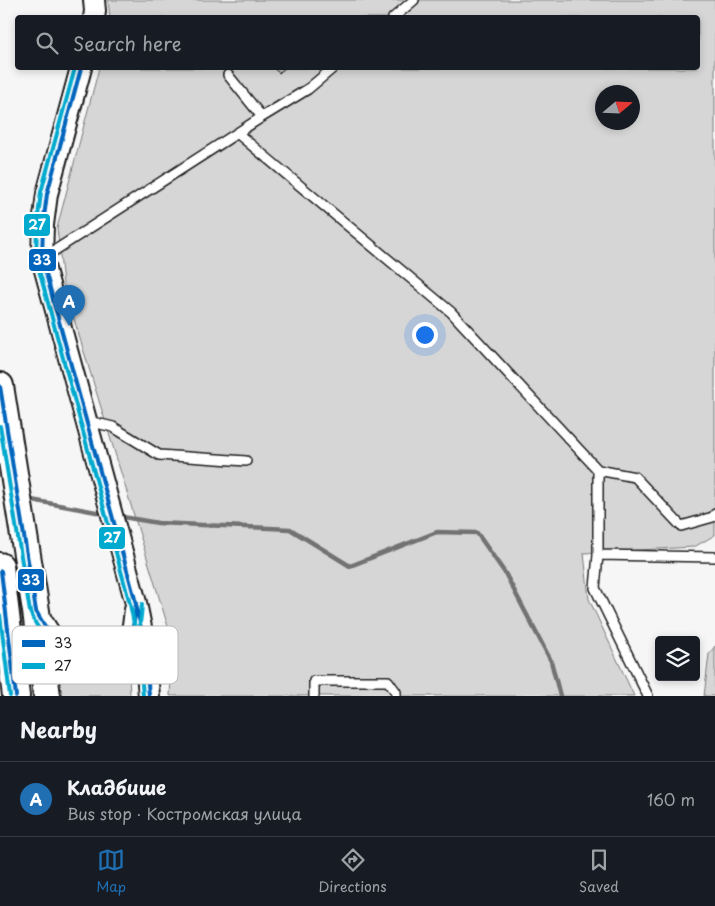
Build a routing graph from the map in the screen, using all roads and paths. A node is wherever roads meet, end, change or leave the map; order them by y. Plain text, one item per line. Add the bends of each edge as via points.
1 (94, 0) edge
2 (414, 0) edge
3 (94, 15) edge
4 (396, 15) edge
5 (80, 70) edge
6 (330, 70) edge
7 (228, 75) dead end
8 (262, 118) junction
9 (237, 133) junction
10 (42, 259) junction
11 (0, 386) edge
12 (85, 420) junction
13 (246, 461) dead end
14 (598, 470) junction
15 (715, 514) edge
16 (598, 555) junction
17 (715, 557) edge
18 (0, 566) edge
19 (136, 603) junction
20 (36, 611) junction
21 (38, 626) edge
22 (44, 626) edge
23 (133, 626) edge
24 (141, 626) edge
25 (12, 664) edge
26 (314, 696) edge
27 (396, 696) edge
28 (648, 696) edge

1 - 3 street
2 - 4 lane
5 - 10 street via 47,194
6 - 8 lane
7 - 8 lane
8 - 9 lane
9 - 10 lane
9 - 14 lane via 451,312
10 - 12 street
11 - 20 main road
12 - 13 lane via 113,427 160,455
12 - 19 street
14 - 15 lane via 635,477 681,526
14 - 16 lane
16 - 17 lane
16 - 28 lane via 595,588
18 - 25 main road
19 - 23 street
19 - 24 street
20 - 21 main road
20 - 22 street
26 - 27 lane via 314,681 388,681

